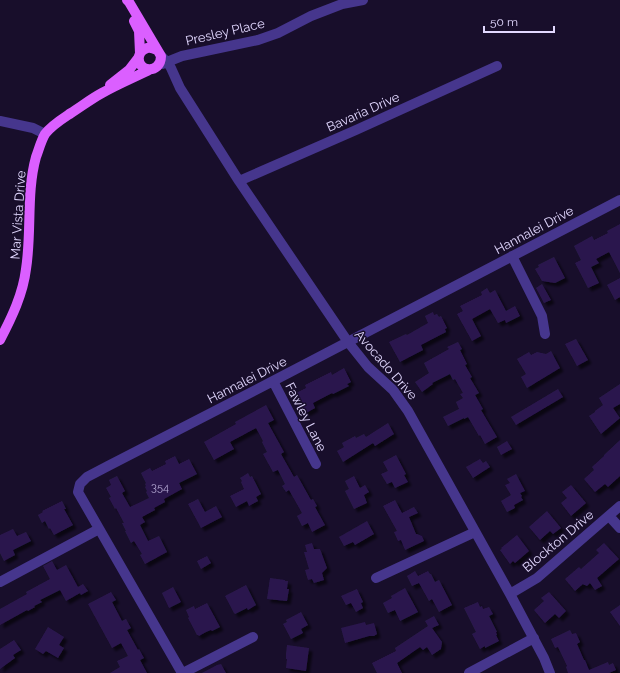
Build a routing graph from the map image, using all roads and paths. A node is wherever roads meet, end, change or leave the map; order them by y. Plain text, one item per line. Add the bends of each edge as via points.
1 (123, 0) edge
2 (127, 0) edge
3 (363, 0) edge
4 (140, 55) junction
5 (158, 61) junction
6 (497, 66) dead end
7 (102, 93) junction
8 (0, 121) edge
9 (45, 134) junction
10 (239, 181) junction
11 (620, 200) edge
12 (512, 256) junction
13 (545, 334) dead end
14 (0, 340) edge
15 (348, 342) junction
16 (273, 381) junction
17 (316, 464) dead end
18 (620, 506) edge
19 (609, 516) junction
20 (620, 528) edge
21 (99, 529) junction
22 (475, 532) junction
23 (376, 578) dead end
24 (0, 582) edge
25 (510, 594) junction
26 (253, 636) dead end
27 (534, 638) junction
28 (182, 673) edge
29 (469, 673) edge
30 (550, 673) edge

1 - 4 main road via 139,31
2 - 5 main road
3 - 5 street, Presley Place via 342,4 258,40 182,56 170,55
4 - 5 main road via 140,62 144,68
4 - 5 main road via 143,49 150,47
4 - 7 main road, Mar Vista Drive via 129,70
5 - 7 main road, Mar Vista Drive
5 - 10 street, Avocado Drive via 161,69 180,88
6 - 10 street, Bavaria Drive
7 - 9 main road, Mar Vista Drive via 60,120
8 - 9 street via 33,128
9 - 14 main road, Mar Vista Drive via 34,163 28,258 23,285
10 - 15 street, Avocado Drive
11 - 12 street, Hannalei Drive
12 - 13 street via 542,316
12 - 15 street, Hannalei Drive
15 - 16 street, Hannalei Drive
15 - 22 street, Avocado Drive via 368,367 393,390 408,411
16 - 17 street, Fawley Lane
16 - 21 street, Hannalei Drive via 87,477 80,484 78,492
18 - 19 street, Blockton Drive
19 - 20 street
19 - 25 street, Blockton Drive via 537,578
21 - 24 street
21 - 28 street, Hannalei Drive
22 - 23 street
22 - 25 street, Avocado Drive
25 - 27 street, Avocado Drive
26 - 28 street
27 - 29 street
27 - 30 street, Avocado Drive

